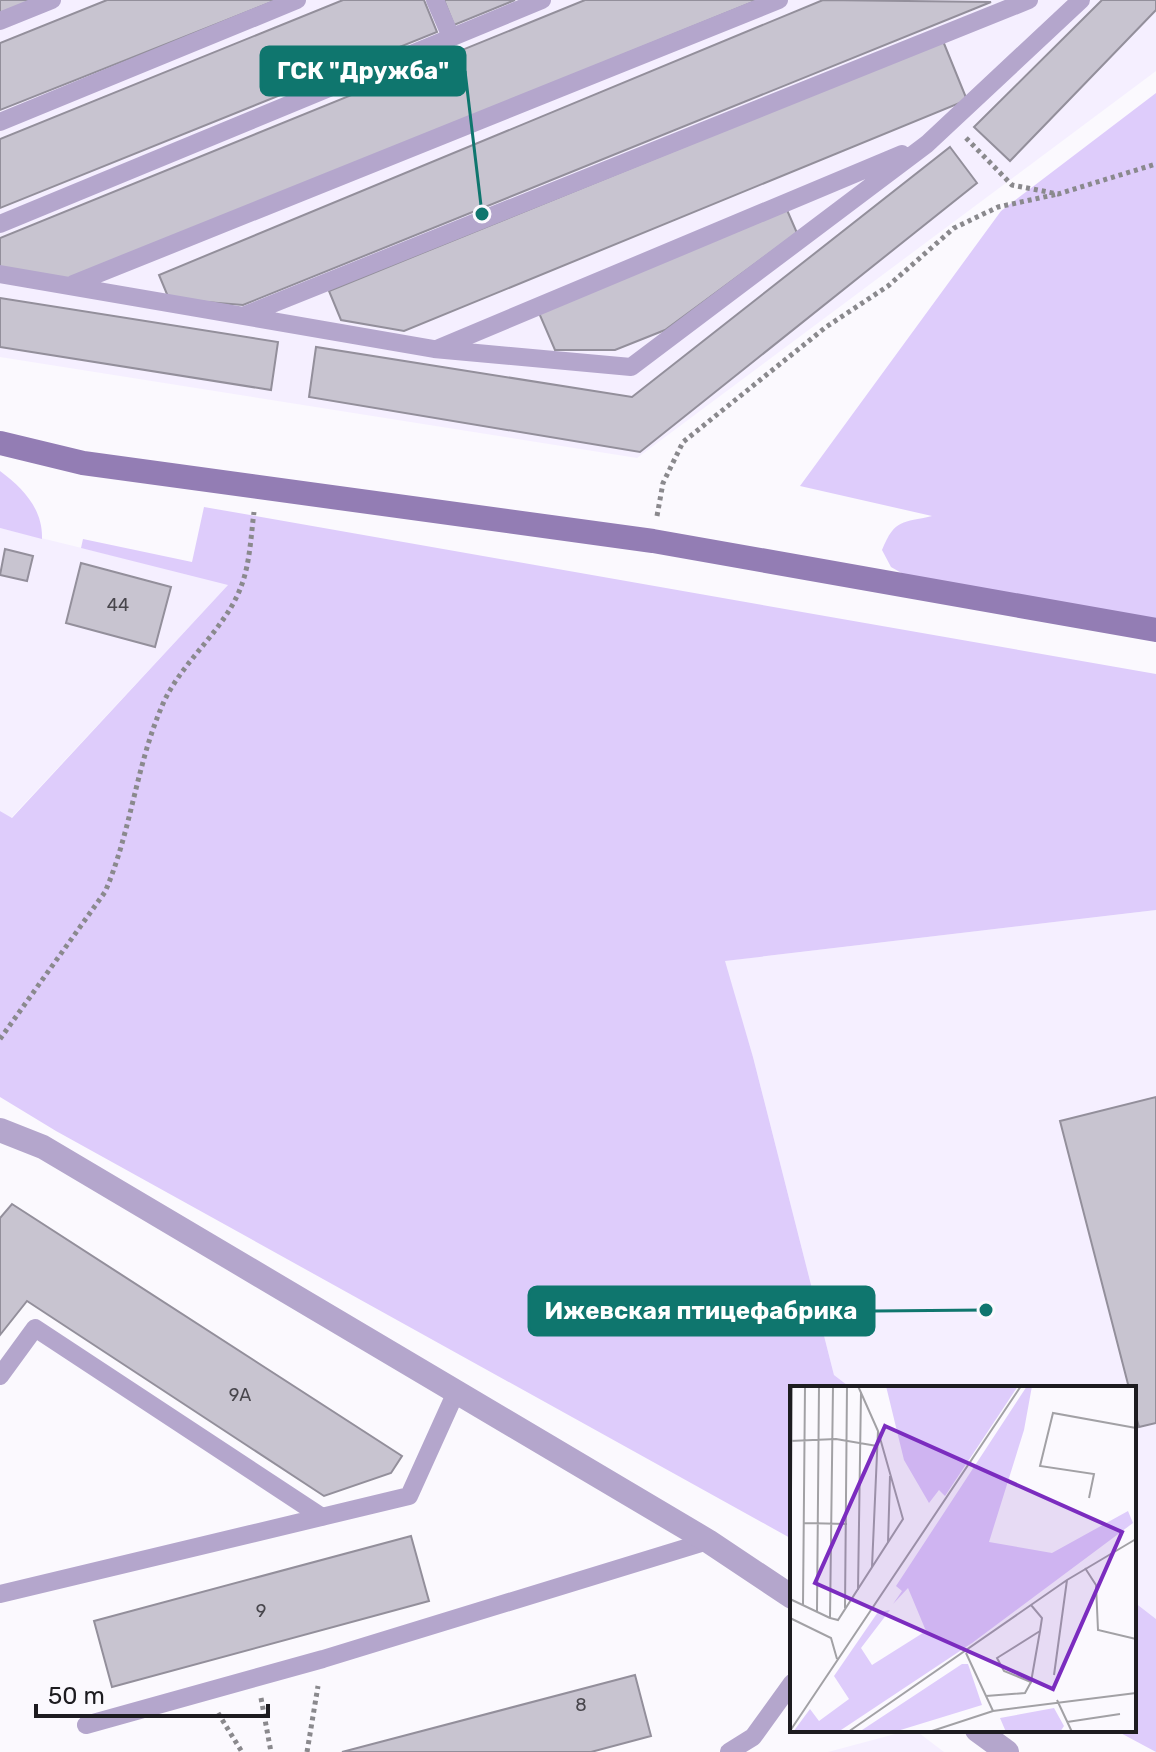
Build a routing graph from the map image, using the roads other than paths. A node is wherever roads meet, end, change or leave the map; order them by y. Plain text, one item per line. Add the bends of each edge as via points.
1 (52, 0) edge
2 (297, 0) edge
3 (435, 0) edge
4 (542, 0) edge
5 (779, 0) edge
6 (1029, 0) edge
7 (1081, 0) edge
8 (1008, 3) edge
9 (0, 21) edge
10 (451, 37) junction
11 (0, 122) edge
12 (927, 144) junction
13 (0, 224) edge
14 (0, 274) edge
15 (71, 284) junction
16 (245, 315) junction
17 (434, 349) junction
18 (0, 443) edge
19 (1156, 630) edge
20 (0, 1130) edge
21 (0, 1376) edge
22 (456, 1392) junction
23 (322, 1517) junction
24 (708, 1541) junction
25 (0, 1594) edge
26 (790, 1596) edge
27 (790, 1686) edge
28 (86, 1725) dead end
29 (980, 1732) edge
30 (729, 1752) edge
31 (1007, 1752) edge

1 - 9 lane
2 - 11 lane
3 - 10 lane
4 - 10 lane
5 - 15 lane
6 - 8 lane
7 - 12 lane
8 - 16 lane
10 - 13 lane
12 - 17 lane
12 - 17 lane via 631,367
14 - 15 lane
15 - 16 lane
16 - 17 lane
18 - 19 street via 83,463 653,541
20 - 22 street via 43,1147
21 - 23 lane via 35,1328
22 - 23 lane via 409,1496
22 - 24 street
23 - 25 lane
24 - 26 street
24 - 28 lane
27 - 30 lane via 753,1737
29 - 31 street

